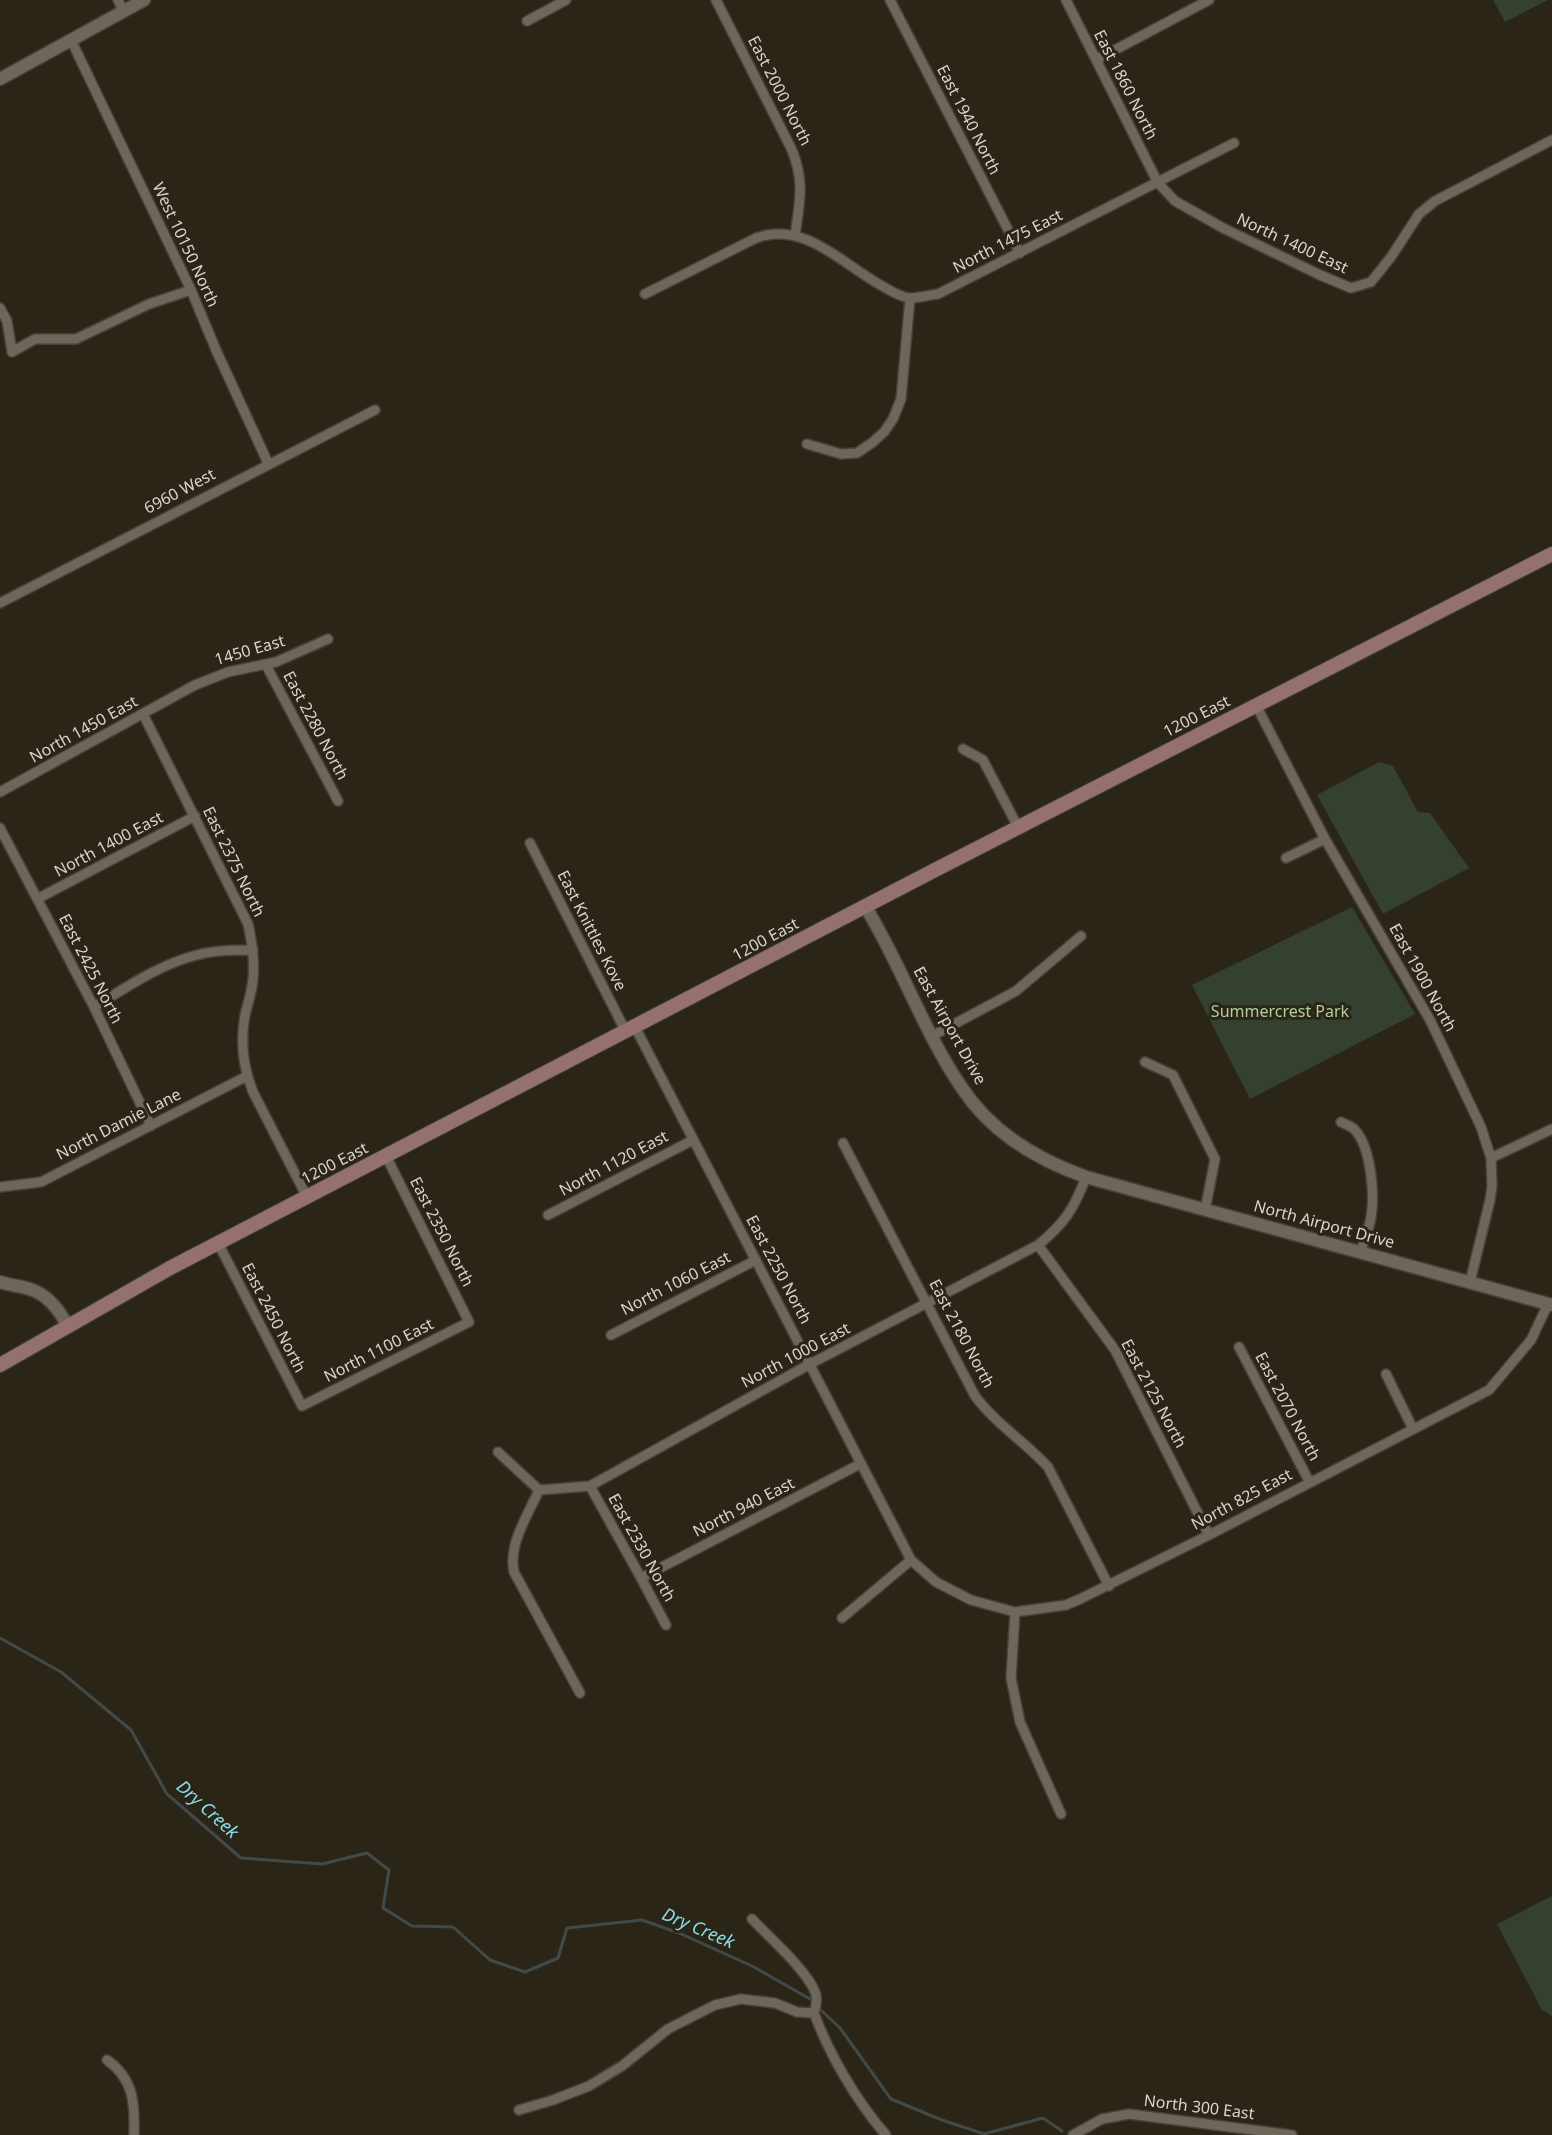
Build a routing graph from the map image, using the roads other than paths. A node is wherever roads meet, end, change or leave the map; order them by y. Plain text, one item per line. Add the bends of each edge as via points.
1 (118, 0) edge
2 (144, 0) edge
3 (566, 0) edge
4 (716, 0) edge
5 (890, 0) edge
6 (1066, 0) edge
7 (1209, 0) edge
8 (124, 12) junction
9 (527, 21) dead end
10 (71, 40) junction
11 (1096, 60) junction
12 (0, 79) edge
13 (1552, 140) edge
14 (1234, 143) dead end
15 (1158, 183) junction
16 (795, 235) junction
17 (1020, 253) junction
18 (191, 290) junction
19 (645, 294) dead end
20 (910, 298) junction
21 (0, 308) edge
22 (375, 410) dead end
23 (807, 444) dead end
24 (268, 463) junction
25 (1552, 554) edge
26 (0, 603) edge
27 (328, 639) dead end
28 (266, 665) junction
29 (182, 693) joint
30 (1256, 705) junction
31 (143, 714) junction
32 (963, 748) dead end
33 (0, 792) edge
34 (338, 801) dead end
35 (195, 816) junction
36 (1018, 827) junction
37 (0, 828) edge
38 (1325, 839) junction
39 (530, 843) dead end
40 (1286, 858) dead end
41 (37, 899) junction
42 (865, 906) junction
43 (1081, 936) dead end
44 (253, 950) junction
45 (94, 1007) junction
46 (631, 1029) junction
47 (932, 1036) junction
48 (1145, 1062) dead end
49 (247, 1076) junction
50 (1341, 1122) dead end
51 (150, 1126) junction
52 (1552, 1129) edge
53 (693, 1140) junction
54 (843, 1143) dead end
55 (386, 1156) junction
56 (1491, 1158) junction
57 (1086, 1178) junction
58 (0, 1187) edge
59 (307, 1197) junction
60 (1205, 1209) junction
61 (548, 1215) dead end
62 (218, 1243) junction
63 (1038, 1245) junction
64 (1360, 1253) junction
65 (756, 1260) junction
66 (0, 1282) edge
67 (1470, 1282) junction
68 (928, 1303) junction
69 (1550, 1304) edge
70 (469, 1322) joint
71 (68, 1327) junction
72 (611, 1335) dead end
73 (1239, 1347) dead end
74 (810, 1364) junction
75 (0, 1365) edge
76 (1386, 1374) dead end
77 (302, 1406) joint
78 (1413, 1429) junction
79 (498, 1452) dead end
80 (860, 1464) junction
81 (1309, 1482) junction
82 (590, 1486) junction
83 (539, 1490) junction
84 (1209, 1535) junction
85 (910, 1560) junction
86 (641, 1578) junction
87 (1109, 1586) junction
88 (1015, 1612) junction
89 (842, 1618) dead end
90 (666, 1625) dead end
91 (580, 1693) dead end
92 (1061, 1814) dead end
93 (752, 1919) dead end
94 (814, 2013) junction
95 (107, 2060) dead end
96 (519, 2110) dead end
97 (134, 2135) edge
98 (885, 2135) edge
99 (1073, 2135) edge
100 (1292, 2135) edge

1 - 8 street
2 - 8 street
3 - 9 street
4 - 16 street, East 2000 North via 800,168
5 - 17 street, East 1940 North
6 - 11 street, East 1860 North
7 - 11 street
8 - 10 street
10 - 12 street
10 - 18 street, West 10150 North
11 - 15 street, East 1860 North
13 - 15 street, North 1400 East via 1435,201 1419,214 1371,282 1351,288 1223,228 1175,201
14 - 15 street, North 1475 East
15 - 17 street, North 1475 East
16 - 19 street via 766,234
16 - 20 street
17 - 20 street, North 1475 East via 938,294
18 - 21 street via 149,304 76,339 35,339 12,352 7,321
18 - 24 street, West 10150 North
20 - 23 street via 901,399 884,432 857,453 841,454
22 - 24 street, 6960 West
24 - 26 street, 6960 West
25 - 30 main road, 1200 East
27 - 28 street, 1450 East
28 - 29 street, 1450 East via 214,677
28 - 34 street, East 2280 North
29 - 31 street, North 1450 East
30 - 36 main road, 1200 East
30 - 38 street, East 1900 North
31 - 33 street, North 1450 East
31 - 35 street, East 2375 North
32 - 36 street via 983,760
35 - 41 street, North 1400 East
35 - 44 street, East 2375 North via 248,924
36 - 42 main road, 1200 East
37 - 41 street, East 2425 North
38 - 40 street
38 - 56 street, East 1900 North via 1430,1020 1481,1126
39 - 46 street, East Knittles Kove
41 - 45 street, East 2425 North
42 - 46 main road, 1200 East
42 - 47 street, East Airport Drive
43 - 47 street via 1016,991
44 - 45 street via 219,951 180,959
44 - 49 street, East 2375 North via 253,980 242,1045
45 - 51 street, East 2425 North
46 - 53 street, East 2250 North
46 - 55 main road, 1200 East
47 - 57 street, East Airport Drive via 962,1089 999,1129 1043,1160
48 - 60 street via 1173,1075 1215,1159
49 - 51 street, North Damie Lane
49 - 59 street, East 2375 North
50 - 64 street via 1354,1129 1371,1172 1371,1219
51 - 58 street, North Damie Lane via 41,1182
52 - 56 street
53 - 61 street, North 1120 East
53 - 65 street, East 2250 North
54 - 68 street, East 2180 North
55 - 59 main road, 1200 East
55 - 70 street, East 2350 North
56 - 67 street, East 1900 North via 1490,1200
57 - 60 street, North Airport Drive
57 - 63 street, North 1000 East via 1070,1212 1057,1230
59 - 62 main road, 1200 East
60 - 64 street, North Airport Drive
62 - 71 main road, 1200 East
62 - 77 street, East 2450 North
63 - 68 street, North 1000 East
63 - 84 street, East 2125 North via 1115,1350
64 - 67 street, North Airport Drive
65 - 72 street, North 1060 East
65 - 74 street, East 2250 North
66 - 71 street via 36,1291 63,1315
67 - 69 street, North Airport Drive
68 - 74 street, North 1000 East
68 - 87 street, East 2180 North via 975,1396 1048,1467
69 - 78 street, North 825 East via 1531,1340 1489,1389
70 - 77 street, North 1100 East
71 - 75 main road, 1200 East
73 - 81 street, East 2070 North
74 - 80 street, East 2250 North
74 - 82 street, North 1000 East
76 - 78 street
78 - 81 street, North 825 East
79 - 83 street
80 - 85 street, East 2250 North
80 - 86 street, North 940 East
81 - 84 street, North 825 East
82 - 83 street, North 1000 East
82 - 86 street, East 2330 North
83 - 91 street via 513,1548 514,1572
84 - 87 street, North 825 East
85 - 88 street, North 825 East via 936,1582 972,1600
85 - 89 street
86 - 90 street, East 2330 North
87 - 88 street, North 825 East via 1066,1605
88 - 92 street via 1011,1678 1020,1722
93 - 94 street via 810,1980 816,1994
94 - 96 street via 741,1999 715,2005 668,2029 589,2086
94 - 98 street via 846,2078
95 - 97 street via 120,2070 130,2089
99 - 100 street, North 300 East via 1101,2119 1129,2114

